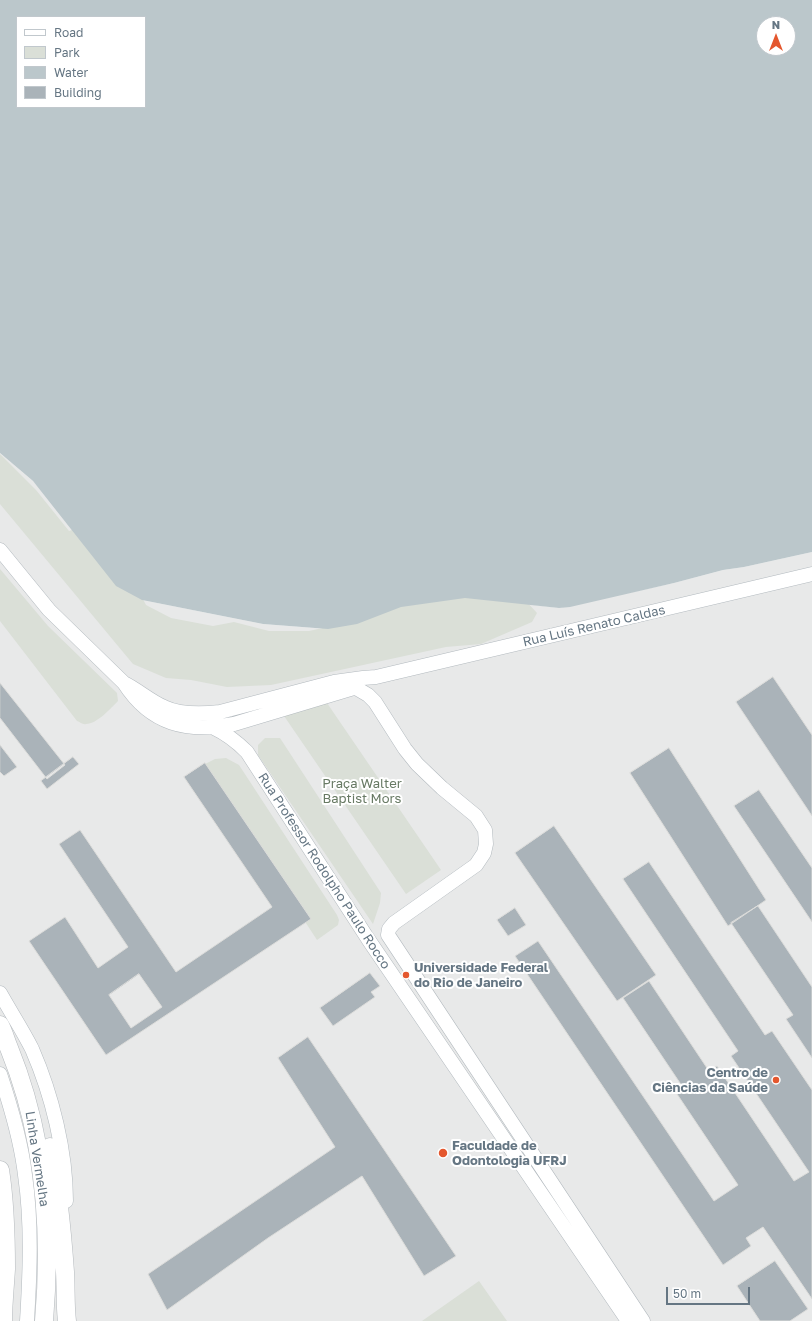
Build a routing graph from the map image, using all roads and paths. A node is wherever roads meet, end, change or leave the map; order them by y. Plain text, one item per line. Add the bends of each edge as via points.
1 (0, 550) edge
2 (812, 574) edge
3 (376, 677) junction
4 (334, 682) junction
5 (124, 683) junction
6 (356, 688) junction
7 (214, 728) junction
8 (0, 993) edge
9 (0, 1026) edge
10 (11, 1053) junction
11 (0, 1074) edge
12 (0, 1170) edge
13 (65, 1274) junction
14 (2, 1317) edge
15 (27, 1321) edge
16 (44, 1321) edge
17 (67, 1321) edge
18 (628, 1321) edge
19 (643, 1321) edge

1 - 5 street via 49,610
2 - 3 street, Rua Luís Renato Caldas
3 - 4 street, Rua Luís Renato Caldas
3 - 6 street, Rua Luís Renato Caldas
4 - 5 street, Rua Luís Renato Caldas via 206,714 166,708
4 - 6 street
5 - 7 street via 144,707 160,717 184,726
6 - 7 street, Rua Luís Renato Caldas
6 - 19 street, Rua Professor Rodolpho Paulo Rocco via 375,702 417,764 476,816 486,837 481,860 394,923 388,932 389,938
7 - 18 street, Rua Professor Rodolpho Paulo Rocco via 226,734 248,752 364,934
8 - 13 street via 31,1048 44,1081 64,1157
9 - 10 highway, Linha Vermelha
10 - 13 highway via 40,1108 45,1123 55,1174
10 - 16 highway, Linha Vermelha via 31,1115 44,1187 47,1272
11 - 15 street, Linha Vermelha via 15,1121 29,1206
12 - 14 highway via 6,1269
13 - 17 highway

